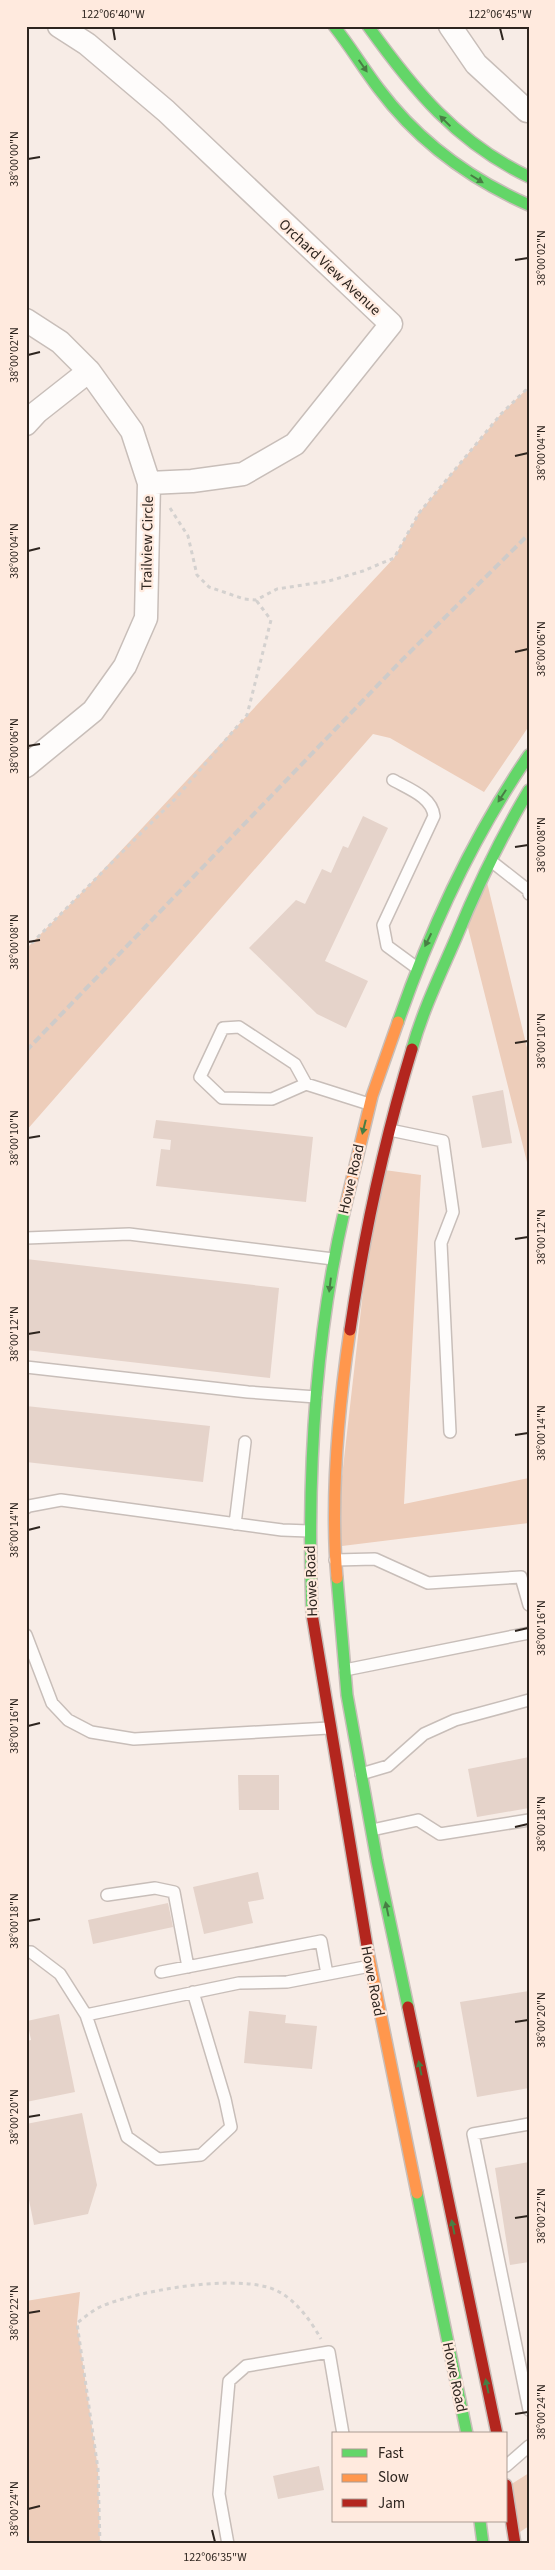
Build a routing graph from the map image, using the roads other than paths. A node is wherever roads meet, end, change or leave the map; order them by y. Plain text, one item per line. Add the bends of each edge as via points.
1 (60, 26) edge
2 (368, 26) edge
3 (450, 26) edge
4 (338, 28) edge
5 (527, 111) dead end
6 (529, 178) edge
7 (529, 205) edge
8 (26, 320) edge
9 (89, 371) junction
10 (26, 424) edge
11 (148, 483) junction
12 (529, 755) edge
13 (26, 766) edge
14 (393, 780) dead end
15 (529, 790) edge
16 (490, 860) junction
17 (528, 891) edge
18 (416, 968) junction
19 (306, 1084) junction
20 (369, 1104) junction
21 (390, 1130) junction
22 (26, 1238) edge
23 (333, 1259) junction
24 (26, 1367) edge
25 (316, 1397) junction
26 (450, 1432) dead end
27 (245, 1442) dead end
28 (26, 1508) edge
29 (235, 1524) junction
30 (309, 1531) junction
31 (335, 1560) junction
32 (529, 1605) edge
33 (529, 1633) edge
34 (26, 1635) edge
35 (345, 1670) junction
36 (529, 1700) edge
37 (329, 1728) junction
38 (361, 1774) junction
39 (529, 1820) edge
40 (372, 1830) junction
41 (107, 1895) dead end
42 (26, 1952) edge
43 (370, 1966) junction
44 (188, 1967) junction
45 (161, 1972) dead end
46 (327, 1974) junction
47 (193, 1992) junction
48 (86, 2015) junction
49 (529, 2124) edge
50 (529, 2410) edge
51 (343, 2432) edge
52 (467, 2432) edge
53 (496, 2432) edge
54 (529, 2446) edge
55 (508, 2464) edge
56 (508, 2498) edge
57 (480, 2522) edge
58 (228, 2544) edge
59 (483, 2544) edge
60 (515, 2544) edge

1 - 11 street, Orchard View Avenue via 87,44 166,111 391,324 295,444 243,474
6 -> 2 street via 483,153 446,123 406,80
3 - 5 street via 476,64
4 -> 7 street via 380,90 431,145 475,179
8 - 9 street, Trailview Circle via 60,342
9 - 10 street
9 - 11 street, Trailview Circle via 132,431
11 - 13 street, Trailview Circle via 146,618 125,666 94,710
12 -> 18 street, Howe Road via 471,848
14 - 18 lane via 426,800 433,808 434,816 383,925 387,946
15 - 16 street, Howe Road
16 - 17 lane
16 - 21 street, Howe Road via 418,1026
18 - 20 street, Howe Road
19 - 19 lane via 272,1099 222,1098 200,1077 223,1028 239,1026 295,1064
19 - 20 lane
20 -> 23 street, Howe Road
21 - 26 lane via 443,1141 453,1212 441,1243
21 - 31 street, Howe Road via 378,1169 347,1334 336,1444
22 - 23 lane via 129,1234
23 -> 25 street, Howe Road
24 - 25 lane
25 - 30 street, Howe Road
27 - 29 lane
28 - 29 lane via 61,1500
29 - 30 lane
30 - 37 street, Howe Road via 312,1626
31 - 32 lane via 375,1559 428,1583 521,1577
31 - 35 street, Howe Road
33 - 35 lane
34 - 37 lane via 52,1703 68,1720 91,1732 134,1739
35 - 38 street, Howe Road
36 - 38 lane via 455,1720 424,1734 388,1766
37 - 43 street, Howe Road
38 - 40 street, Howe Road
39 - 40 lane via 440,1834 418,1820
53 -> 40 street, Howe Road
41 - 44 lane via 155,1888 174,1892
42 - 48 lane via 31,1952 60,1974
43 - 46 lane
43 - 52 street, Howe Road
44 - 45 lane
44 - 46 lane via 321,1941
46 - 47 lane via 287,1982 240,1983
47 - 48 lane
47 - 48 lane via 226,2098 231,2127 201,2155 158,2159 127,2137
49 - 50 lane via 473,2134
51 - 58 lane via 329,2352 246,2366 229,2381 220,2494
54 - 55 lane
56 - 60 street
57 - 59 street

